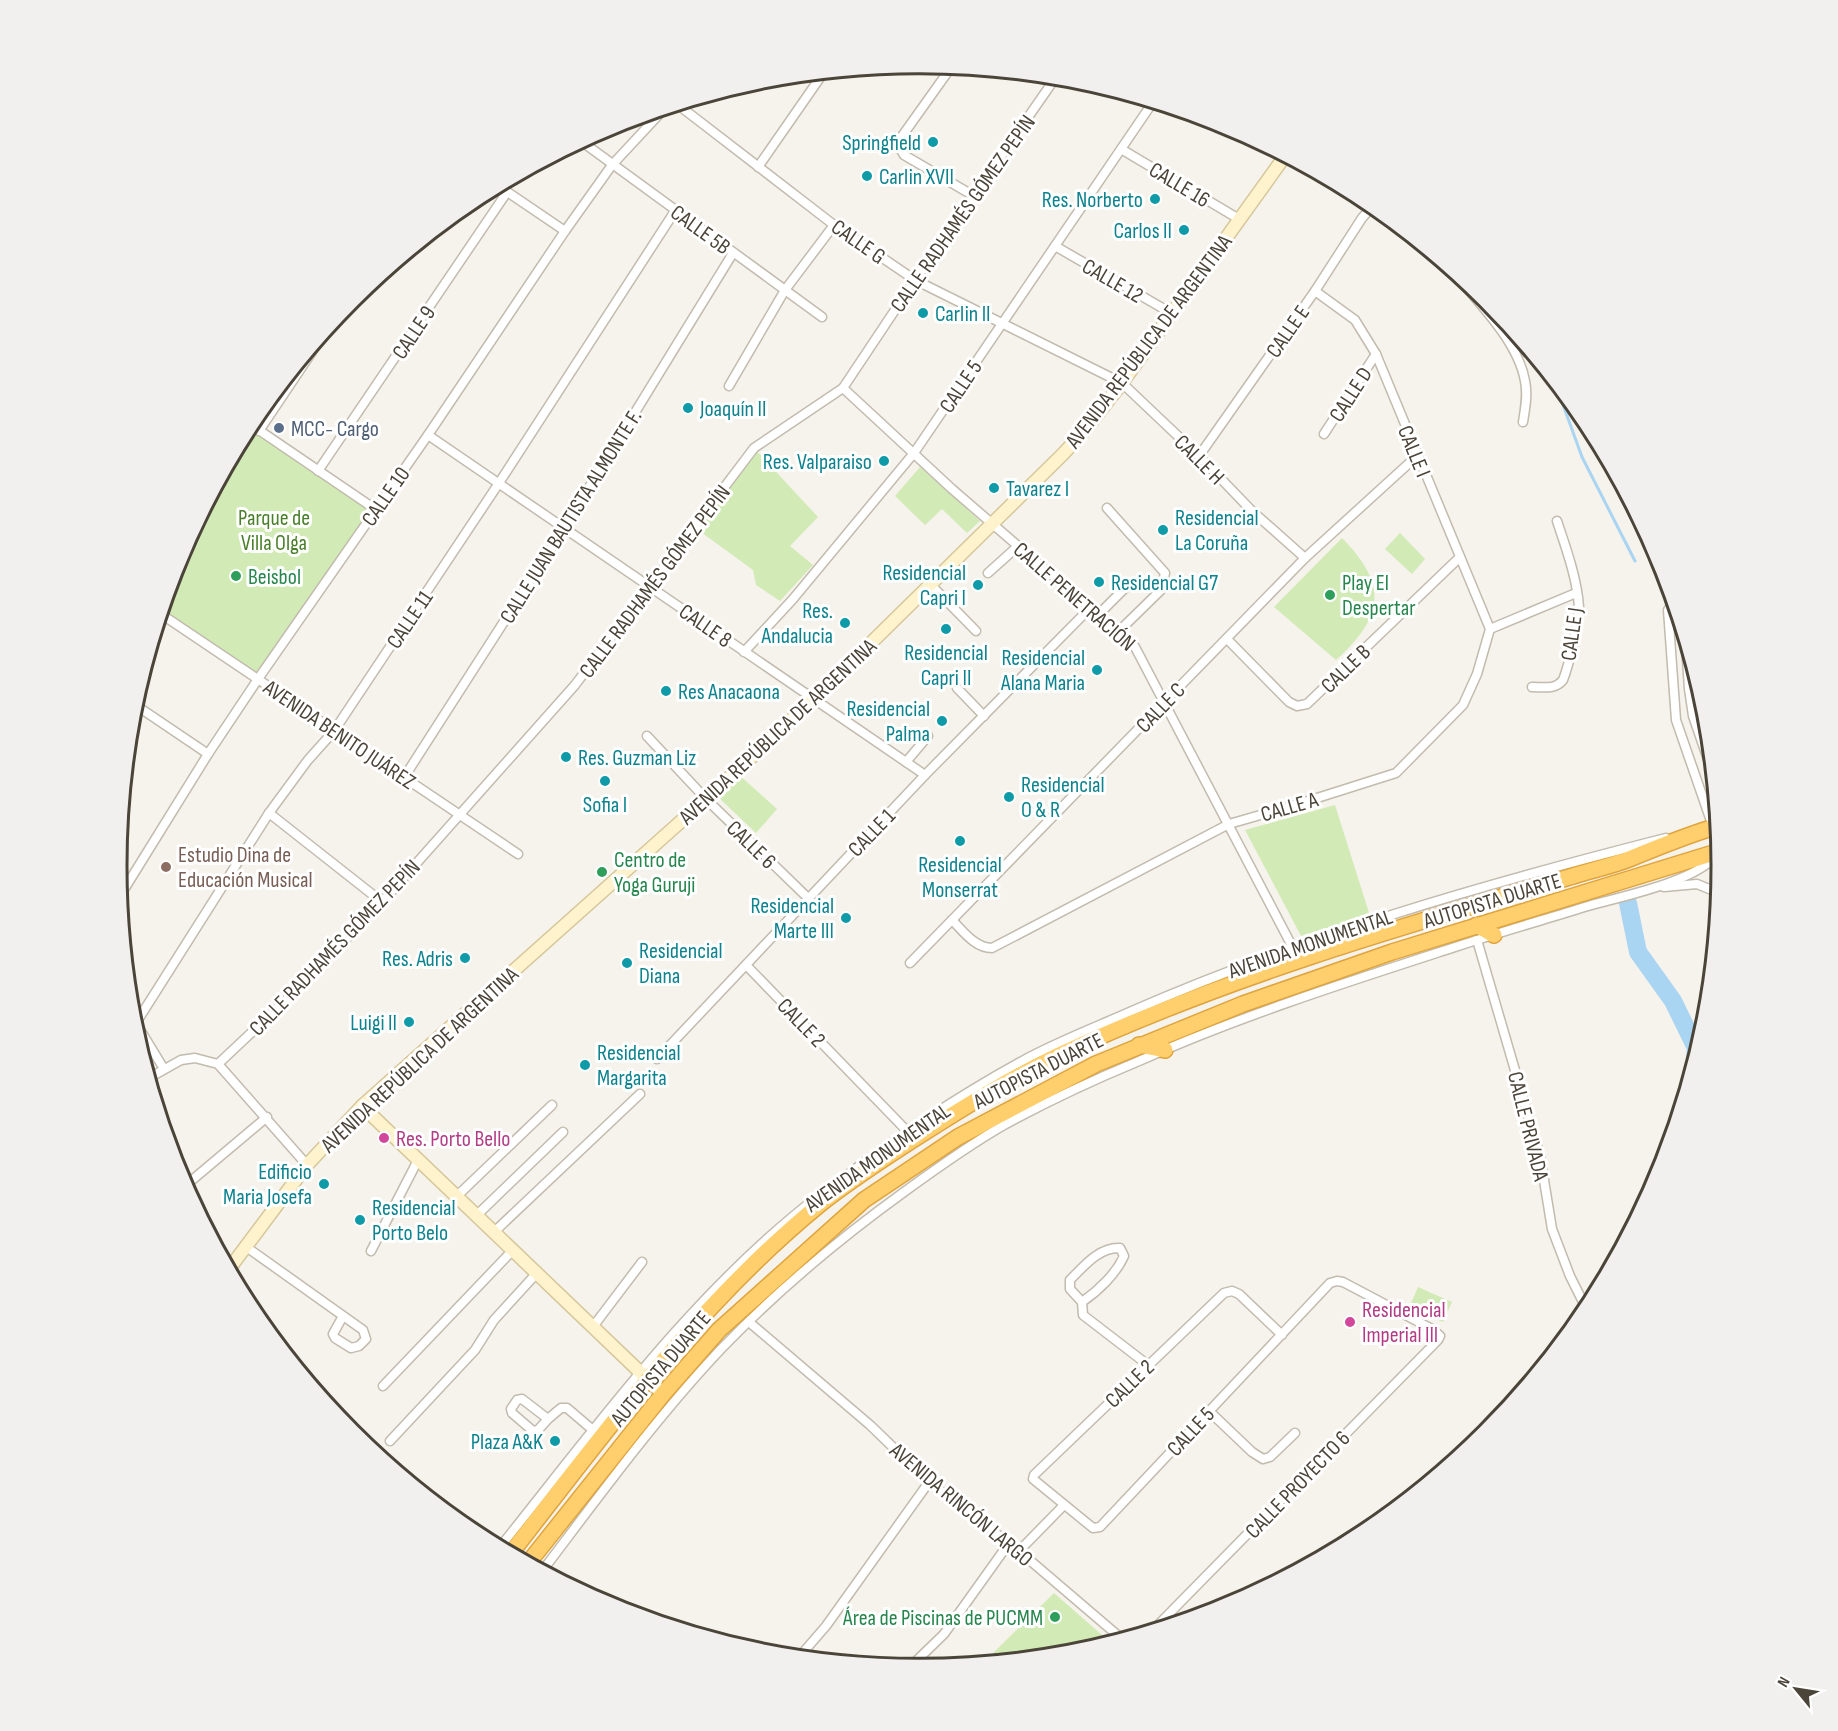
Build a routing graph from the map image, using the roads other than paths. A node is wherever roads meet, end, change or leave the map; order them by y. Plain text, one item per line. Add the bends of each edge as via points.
1 (946, 75) edge
2 (819, 80) edge
3 (1050, 85) edge
4 (1149, 108) edge
5 (684, 110) edge
6 (654, 120) edge
7 (588, 146) edge
8 (1121, 148) junction
9 (1281, 162) edge
10 (612, 165) junction
11 (758, 166) junction
12 (507, 192) joint
13 (974, 196) junction
14 (675, 211) junction
15 (1367, 213) edge
16 (1239, 219) junction
17 (834, 225) junction
18 (565, 231) junction
19 (1055, 246) junction
20 (733, 253) junction
21 (915, 280) junction
22 (785, 290) junction
23 (1315, 291) junction
24 (1171, 313) junction
25 (822, 316) dead end
26 (1489, 316) edge
27 (1002, 324) junction
28 (1376, 354) junction
29 (1122, 383) junction
30 (729, 386) dead end
31 (843, 388) junction
32 (277, 402) edge
33 (1523, 422) dead end
34 (259, 430) joint
35 (1324, 434) dead end
36 (428, 435) junction
37 (914, 453) junction
38 (1199, 456) junction
39 (1417, 456) junction
40 (318, 471) junction
41 (499, 483) junction
42 (1107, 508) dead end
43 (375, 509) junction
44 (1557, 521) dead end
45 (991, 523) junction
46 (564, 528) junction
47 (1017, 546) junction
48 (1460, 556) junction
49 (1305, 558) junction
50 (988, 573) dead end
51 (930, 584) junction
52 (650, 586) junction
53 (1126, 586) dead end
54 (1576, 593) junction
55 (1090, 608) junction
56 (1668, 609) edge
57 (1098, 615) junction
58 (167, 618) edge
59 (1490, 629) junction
60 (976, 631) dead end
61 (1119, 632) junction
62 (1227, 639) junction
63 (744, 652) junction
64 (1684, 661) edge
65 (1671, 664) junction
66 (258, 679) junction
67 (1689, 682) edge
68 (1532, 687) dead end
69 (957, 688) dead end
70 (813, 700) junction
71 (1165, 702) junction
72 (142, 713) edge
73 (984, 716) junction
74 (1698, 724) edge
75 (334, 731) junction
76 (1698, 734) junction
77 (648, 736) dead end
78 (928, 736) dead end
79 (1701, 741) edge
80 (208, 754) junction
81 (906, 762) junction
82 (925, 775) junction
83 (405, 776) junction
84 (706, 799) junction
85 (1708, 808) edge
86 (269, 813) junction
87 (461, 814) junction
88 (1228, 824) junction
89 (1710, 827) edge
90 (1710, 828) edge
91 (1710, 853) edge
92 (518, 854) dead end
93 (1711, 863) edge
94 (128, 884) edge
95 (1710, 889) edge
96 (1646, 890) junction
97 (808, 898) junction
98 (382, 902) junction
99 (1507, 916) junction
100 (952, 920) junction
101 (1477, 932) junction
102 (1497, 934) junction
103 (1293, 948) junction
104 (909, 963) dead end
105 (746, 965) junction
106 (141, 1012) edge
107 (1182, 1029) junction
108 (148, 1043) edge
109 (1139, 1045) junction
110 (1169, 1048) junction
111 (657, 1059) dead end
112 (218, 1064) junction
113 (164, 1069) junction
114 (155, 1074) edge
115 (640, 1094) dead end
116 (552, 1104) dead end
117 (362, 1106) junction
118 (267, 1118) junction
119 (907, 1131) junction
120 (563, 1132) dead end
121 (417, 1160) junction
122 (307, 1165) junction
123 (192, 1180) edge
124 (456, 1197) junction
125 (476, 1216) junction
126 (839, 1224) junction
127 (493, 1233) junction
128 (245, 1246) junction
129 (370, 1251) dead end
130 (512, 1251) junction
131 (821, 1255) junction
132 (796, 1261) junction
133 (642, 1262) dead end
134 (233, 1263) edge
135 (536, 1274) junction
136 (1582, 1300) edge
137 (1082, 1302) junction
138 (343, 1316) dead end
139 (748, 1322) junction
140 (592, 1328) junction
141 (1281, 1335) junction
142 (1438, 1340) joint
143 (1148, 1365) junction
144 (643, 1377) junction
145 (383, 1386) dead end
146 (663, 1394) junction
147 (1209, 1411) junction
148 (548, 1419) dead end
149 (594, 1431) junction
150 (1295, 1433) dead end
151 (390, 1441) dead end
152 (929, 1482) junction
153 (1065, 1505) junction
154 (505, 1540) edge
155 (1009, 1543) junction
156 (516, 1547) edge
157 (1019, 1551) junction
158 (533, 1557) edge
159 (547, 1564) edge
160 (1165, 1618) edge
161 (1115, 1633) edge
162 (806, 1649) edge
163 (919, 1658) edge

1 - 13 street via 900,139 900,148 904,155
2 - 11 street
3 - 13 street, CALLE RADHAMÉS GÓMEZ PEPÍN
4 - 8 street, CALLE 5
5 - 11 street, CALLE G
6 - 10 street, CALLE 10
7 - 10 street, CALLE 5B
8 - 16 street, CALLE 16
8 - 19 street, CALLE 5
9 - 16 main road, AVENIDA REPÚBLICA DE ARGENTINA
10 - 14 street, CALLE 5B
10 - 18 street, CALLE 10
11 - 17 street, CALLE G
12 - 18 street
12 - 40 street, CALLE 9
13 - 21 street, CALLE RADHAMÉS GÓMEZ PEPÍN
14 - 20 street, CALLE 5B
14 - 41 street, CALLE 11
15 - 23 street, CALLE E
16 - 24 main road, AVENIDA REPÚBLICA DE ARGENTINA
17 - 21 street, CALLE G
17 - 22 street
18 - 36 street, CALLE 10
19 - 24 street, CALLE 12
19 - 27 street, CALLE 5
20 - 22 street, CALLE 5B
20 - 46 street, CALLE JUAN BAUTISTA ALMONTE F.
21 - 27 street, CALLE G
21 - 31 street, CALLE RADHAMÉS GÓMEZ PEPÍN
22 - 25 street, CALLE 5B
22 - 30 street
23 - 28 street, CALLE I via 1355,320
23 - 38 street, CALLE E
24 - 29 main road, AVENIDA REPÚBLICA DE ARGENTINA
26 - 33 street via 1519,360 1527,397
27 - 29 street, CALLE G
27 - 37 street, CALLE 5
28 - 35 street, CALLE D
28 - 39 street, CALLE I
29 - 38 street, CALLE H
29 - 45 main road, AVENIDA REPÚBLICA DE ARGENTINA via 1086,429
31 - 37 street, CALLE PENETRACIÓN
31 - 52 street, CALLE RADHAMÉS GÓMEZ PEPÍN via 754,448
32 - 34 street
34 - 40 street
36 - 41 street, CALLE 8
36 - 43 street, CALLE 10
37 - 45 street, CALLE PENETRACIÓN
37 - 63 street, CALLE 5 via 793,600
38 - 49 street, CALLE H
39 - 48 street, CALLE I
39 - 49 street, CALLE C
40 - 43 street
41 - 46 street, CALLE 8
41 - 75 street, CALLE 11
42 - 61 street via 1165,573 1161,590
43 - 66 street, CALLE 10
44 - 54 street, CALLE J
45 - 47 street, CALLE PENETRACIÓN
45 - 51 main road, AVENIDA REPÚBLICA DE ARGENTINA
46 - 52 street, CALLE 8
46 - 83 street, CALLE JUAN BAUTISTA ALMONTE F.
47 - 50 street
47 - 55 street, CALLE PENETRACIÓN
48 - 59 street, CALLE I
48 - 62 street, CALLE B via 1307,704 1297,706 1289,702
49 - 62 street, CALLE C
51 - 60 street
51 - 70 main road, AVENIDA REPÚBLICA DE ARGENTINA
52 - 63 street, CALLE 8
52 - 87 street, CALLE RADHAMÉS GÓMEZ PEPÍN via 575,685
53 - 57 street
54 - 59 street
54 - 68 street, CALLE J via 1579,607 1563,680 1556,686
55 - 57 street, CALLE PENETRACIÓN
55 - 73 street, CALLE 1
56 - 65 street
57 - 61 street, CALLE PENETRACIÓN
58 - 66 street, AVENIDA BENITO JUÁREZ
59 - 88 street, CALLE A via 1463,705 1395,773
61 - 71 street, CALLE PENETRACIÓN via 1140,654
62 - 71 street, CALLE C
63 - 70 street, CALLE 8
64 - 65 street
65 - 85 street via 1676,720
66 - 75 street, AVENIDA BENITO JUÁREZ
66 - 80 street, CALLE 10
67 - 76 street
69 - 73 street
70 - 81 street, CALLE 8
70 - 84 main road, AVENIDA REPÚBLICA DE ARGENTINA
71 - 88 street, CALLE PENETRACIÓN
71 - 100 street, CALLE C
72 - 80 street
73 - 82 street, CALLE 1
74 - 76 street
75 - 83 street, AVENIDA BENITO JUÁREZ
75 - 86 street, CALLE 11
76 - 79 street
77 - 84 street, CALLE 6
78 - 81 street
80 - 94 street, CALLE 10
81 - 82 street, CALLE 8
82 - 97 street, CALLE 1
83 - 87 street, AVENIDA BENITO JUÁREZ
84 - 97 street, CALLE 6
84 - 117 main road, AVENIDA REPÚBLICA DE ARGENTINA
86 - 98 street
86 - 106 street, CALLE 11
87 - 92 street, AVENIDA BENITO JUÁREZ
87 - 98 street, CALLE RADHAMÉS GÓMEZ PEPÍN
88 - 100 street, CALLE A via 992,948 976,944
88 - 103 street, CALLE PENETRACIÓN
89 - 103 street, AVENIDA MONUMENTAL via 1547,869
90 - 144 highway, AUTOPISTA DUARTE via 1624,861 1287,963 1165,1009 1057,1056 963,1107 820,1204 757,1261
91 - 99 highway, AUTOPISTA DUARTE
93 - 96 street
95 - 96 street via 1680,884
96 - 102 street
97 - 105 street, CALLE 1
98 - 112 street, CALLE RADHAMÉS GÓMEZ PEPÍN
99 - 101 highway, AUTOPISTA DUARTE
99 - 102 highway
100 - 104 street, CALLE C
101 - 102 highway
101 - 107 highway, AUTOPISTA DUARTE via 1243,1004
101 - 110 street, AVENIDA MONUMENTAL
101 - 136 street, CALLE PRIVADA via 1539,1156 1552,1229
103 - 119 street, AVENIDA MONUMENTAL via 1047,1048
105 - 111 street, CALLE 1
105 - 119 street, CALLE 2
107 - 109 highway, AUTOPISTA DUARTE
107 - 110 highway
108 - 113 street
109 - 110 highway
109 - 126 highway, AUTOPISTA DUARTE via 958,1137 864,1200
110 - 131 street, AVENIDA MONUMENTAL via 993,1132 952,1157
112 - 113 street via 195,1058
112 - 118 street
113 - 114 street
115 - 127 street
116 - 124 street
117 - 121 main road
117 - 122 main road, AVENIDA REPÚBLICA DE ARGENTINA
118 - 122 street
118 - 123 street
119 - 144 street, AVENIDA MONUMENTAL via 805,1206 735,1270 684,1323
120 - 125 street
121 - 124 main road
121 - 129 street
122 - 128 main road, AVENIDA REPÚBLICA DE ARGENTINA
124 - 125 main road
125 - 127 main road
126 - 131 highway
126 - 132 highway, AUTOPISTA DUARTE
127 - 130 main road
128 - 134 main road, AVENIDA REPÚBLICA DE ARGENTINA
128 - 138 street
130 - 135 main road
130 - 145 street
131 - 132 highway
131 - 139 street, AVENIDA MONUMENTAL
132 - 146 highway, AUTOPISTA DUARTE via 719,1330
133 - 140 street
135 - 140 main road
135 - 151 street via 494,1320 475,1350
137 - 137 street via 1121,1263 1124,1256 1120,1248 1097,1254 1070,1280 1070,1289
137 - 143 street via 1083,1315
139 - 152 street, AVENIDA RINCÓN LARGO via 870,1425
139 - 159 street, AVENIDA MONUMENTAL via 683,1392
140 - 144 main road
141 - 142 street, CALLE 5 via 1336,1281 1432,1329 1440,1336
141 - 143 street, CALLE 2 via 1239,1294 1228,1291
141 - 147 street, CALLE 5
142 - 160 street, CALLE PROYECTO 6
143 - 153 street, CALLE 2 via 1034,1475
144 - 146 main road
144 - 149 street, AVENIDA MONUMENTAL
144 - 156 highway, AUTOPISTA DUARTE
146 - 158 highway, AUTOPISTA DUARTE
147 - 150 street via 1263,1459
147 - 153 street, CALLE 5 via 1100,1527 1093,1528
148 - 149 street via 561,1408 567,1408
149 - 154 street, AVENIDA MONUMENTAL
152 - 155 street, AVENIDA RINCÓN LARGO
152 - 162 street
153 - 157 street
155 - 157 street, AVENIDA RINCÓN LARGO
155 - 163 street via 944,1634
157 - 161 street, AVENIDA RINCÓN LARGO

